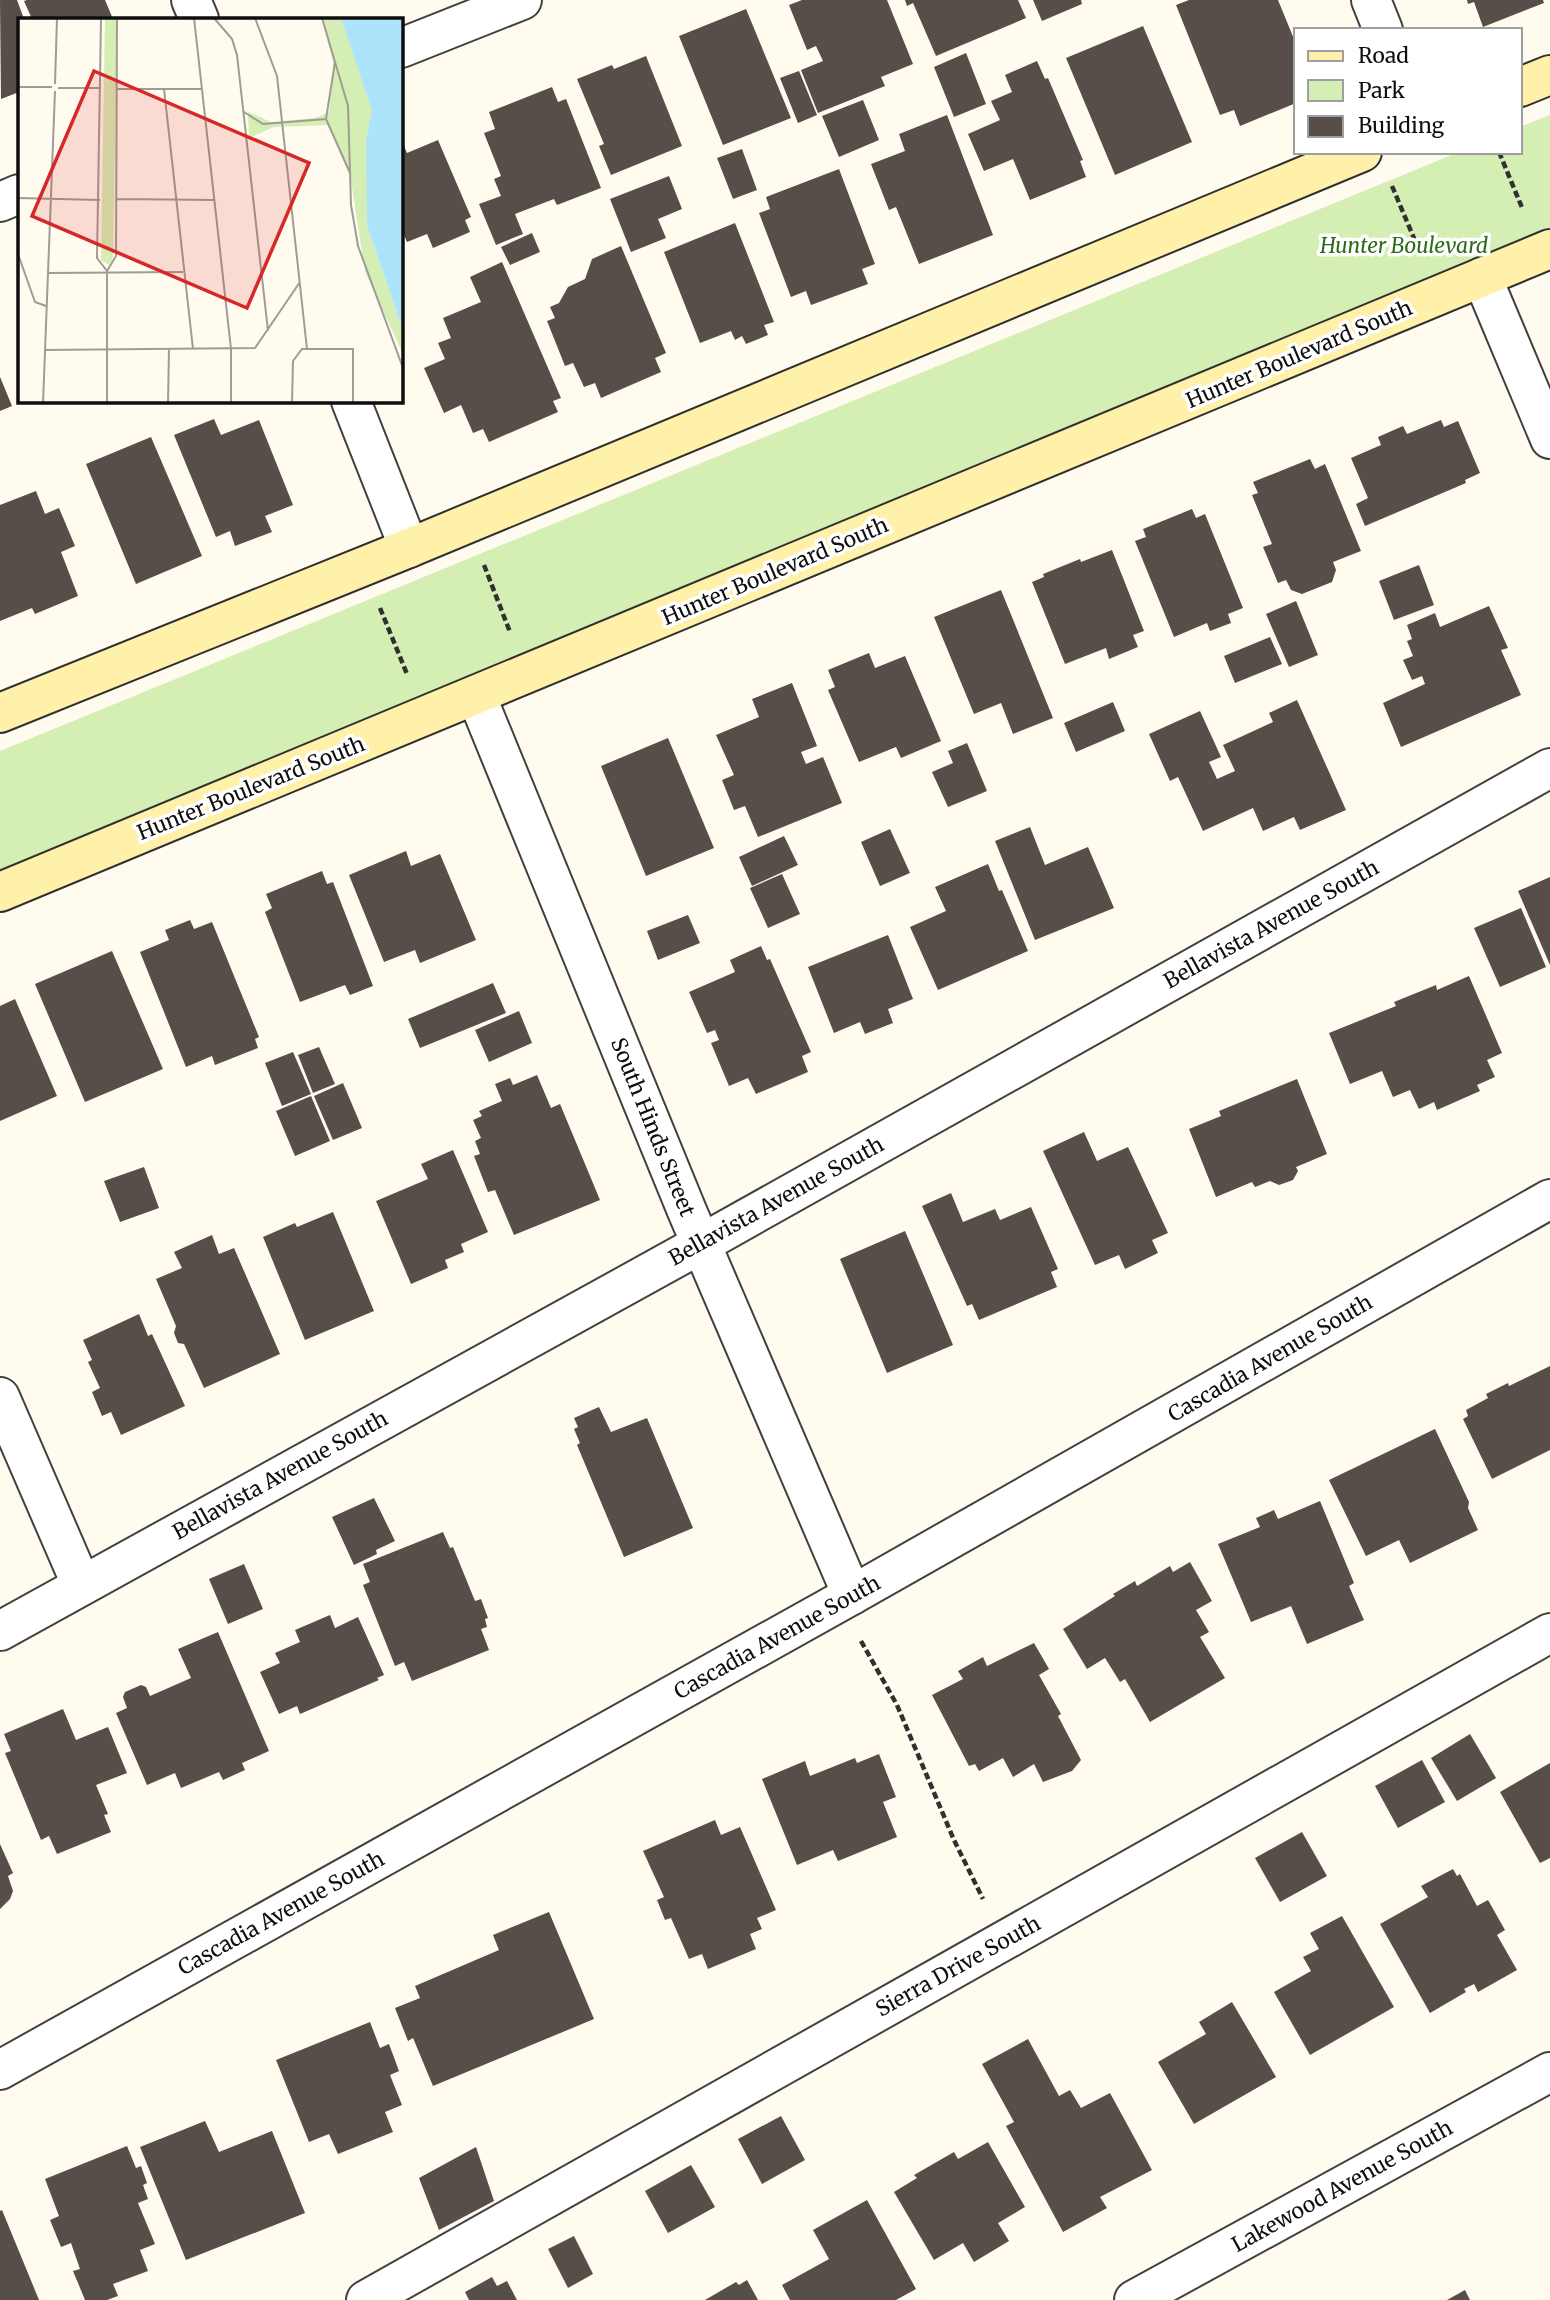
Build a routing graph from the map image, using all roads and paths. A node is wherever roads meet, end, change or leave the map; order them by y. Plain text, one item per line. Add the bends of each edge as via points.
1 (191, 0) edge
2 (522, 0) edge
3 (1371, 0) edge
4 (199, 18) edge
5 (1382, 28) edge
6 (402, 48) edge
7 (1550, 75) edge
8 (1522, 86) edge
9 (1357, 154) edge
10 (1500, 154) edge
11 (1390, 181) dead end
12 (18, 194) edge
13 (0, 202) edge
14 (1526, 219) dead end
15 (1550, 249) edge
16 (1427, 261) dead end
17 (1482, 278) junction
18 (351, 402) edge
19 (1550, 439) edge
20 (409, 548) junction
21 (479, 554) dead end
22 (375, 596) dead end
23 (512, 638) dead end
24 (409, 679) dead end
25 (476, 695) junction
26 (0, 713) edge
27 (1550, 768) edge
28 (0, 892) edge
29 (1550, 1199) edge
30 (701, 1244) junction
31 (0, 1397) edge
32 (81, 1584) junction
33 (852, 1595) junction
34 (0, 1631) edge
35 (1550, 1633) edge
36 (861, 1641) dead end
37 (983, 1900) dead end
38 (0, 2070) edge
39 (1550, 2072) edge
40 (366, 2300) edge
41 (1134, 2300) edge

1 - 4 street
2 - 6 street
3 - 5 street
7 - 8 street
9 - 20 street
10 - 14 path
11 - 16 path via 1422,259
12 - 13 street
15 - 17 street, Hunter Boulevard South
17 - 19 street
17 - 25 street, Hunter Boulevard South
18 - 20 street
20 - 26 street
21 - 23 path
22 - 24 path
25 - 28 street, Hunter Boulevard South
25 - 30 street, South Hinds Street
27 - 30 street, Bellavista Avenue South
29 - 33 street, Cascadia Avenue South
30 - 32 street, Bellavista Avenue South
30 - 33 street, South Hinds Street
31 - 32 street
32 - 34 street, Bellavista Avenue South
33 - 38 street, Cascadia Avenue South
35 - 40 street, Sierra Drive South
36 - 37 path via 897,1705
39 - 41 street, Lakewood Avenue South

